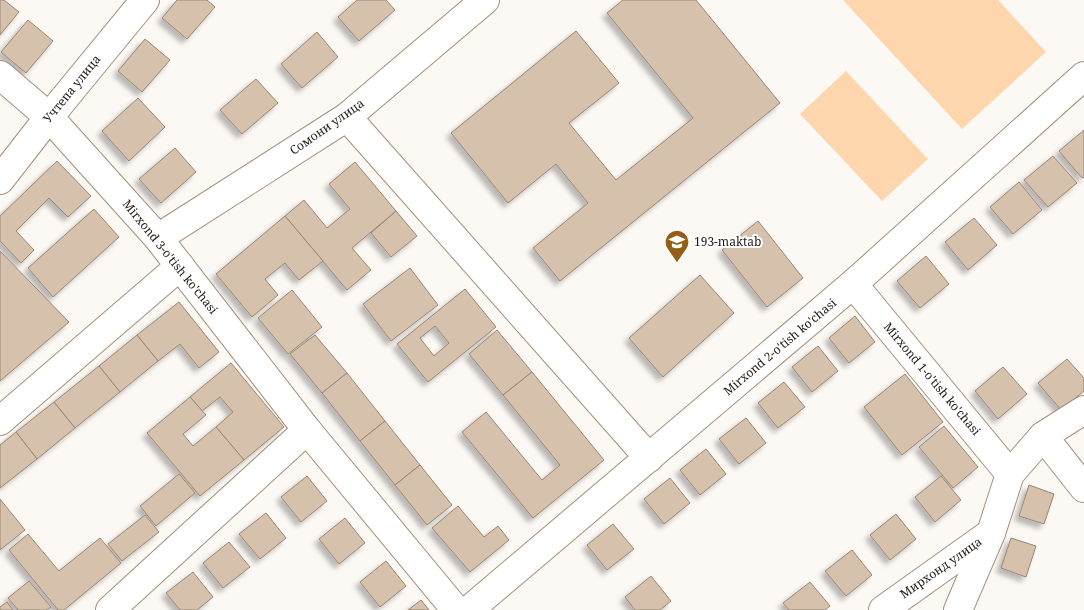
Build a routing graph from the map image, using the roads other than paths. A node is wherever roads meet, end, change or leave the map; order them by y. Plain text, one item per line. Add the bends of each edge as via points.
1 (145, 0) edge
2 (485, 0) edge
3 (0, 75) edge
4 (1084, 76) edge
5 (347, 116) junction
6 (49, 118) junction
7 (0, 180) edge
8 (158, 238) junction
9 (180, 266) junction
10 (853, 284) junction
11 (1084, 410) edge
12 (0, 420) edge
13 (307, 430) junction
14 (1043, 436) junction
15 (649, 458) junction
16 (1010, 474) junction
17 (1084, 488) edge
18 (990, 533) junction
19 (110, 610) edge
20 (456, 610) edge
21 (469, 610) edge
22 (883, 610) edge
23 (958, 610) edge

1 - 6 street, Учтепа улица
2 - 5 street, Сомони улица
3 - 6 street, Mirxond 3-o'tish ko'chasi
4 - 10 street, Mirxond 2-o'tish ko'chasi
5 - 8 street, Сомони улица
5 - 15 street
6 - 7 street, Учтепа улица
6 - 8 street, Mirxond 3-o'tish ko'chasi
8 - 9 street, Mirxond 3-o'tish ko'chasi
9 - 12 street
9 - 13 street, Mirxond 3-o'tish ko'chasi
10 - 15 street, Mirxond 2-o'tish ko'chasi
10 - 16 street, Mirxond 1-o'tish ko'chasi
11 - 14 street, Мирхонд улица
13 - 19 street
13 - 20 street, Mirxond 3-o'tish ko'chasi
14 - 16 street, Мирхонд улица
14 - 17 street
15 - 21 street, Mirxond 2-o'tish ko'chasi
16 - 18 street, Мирхонд улица
18 - 22 street, Мирхонд улица
18 - 23 street

